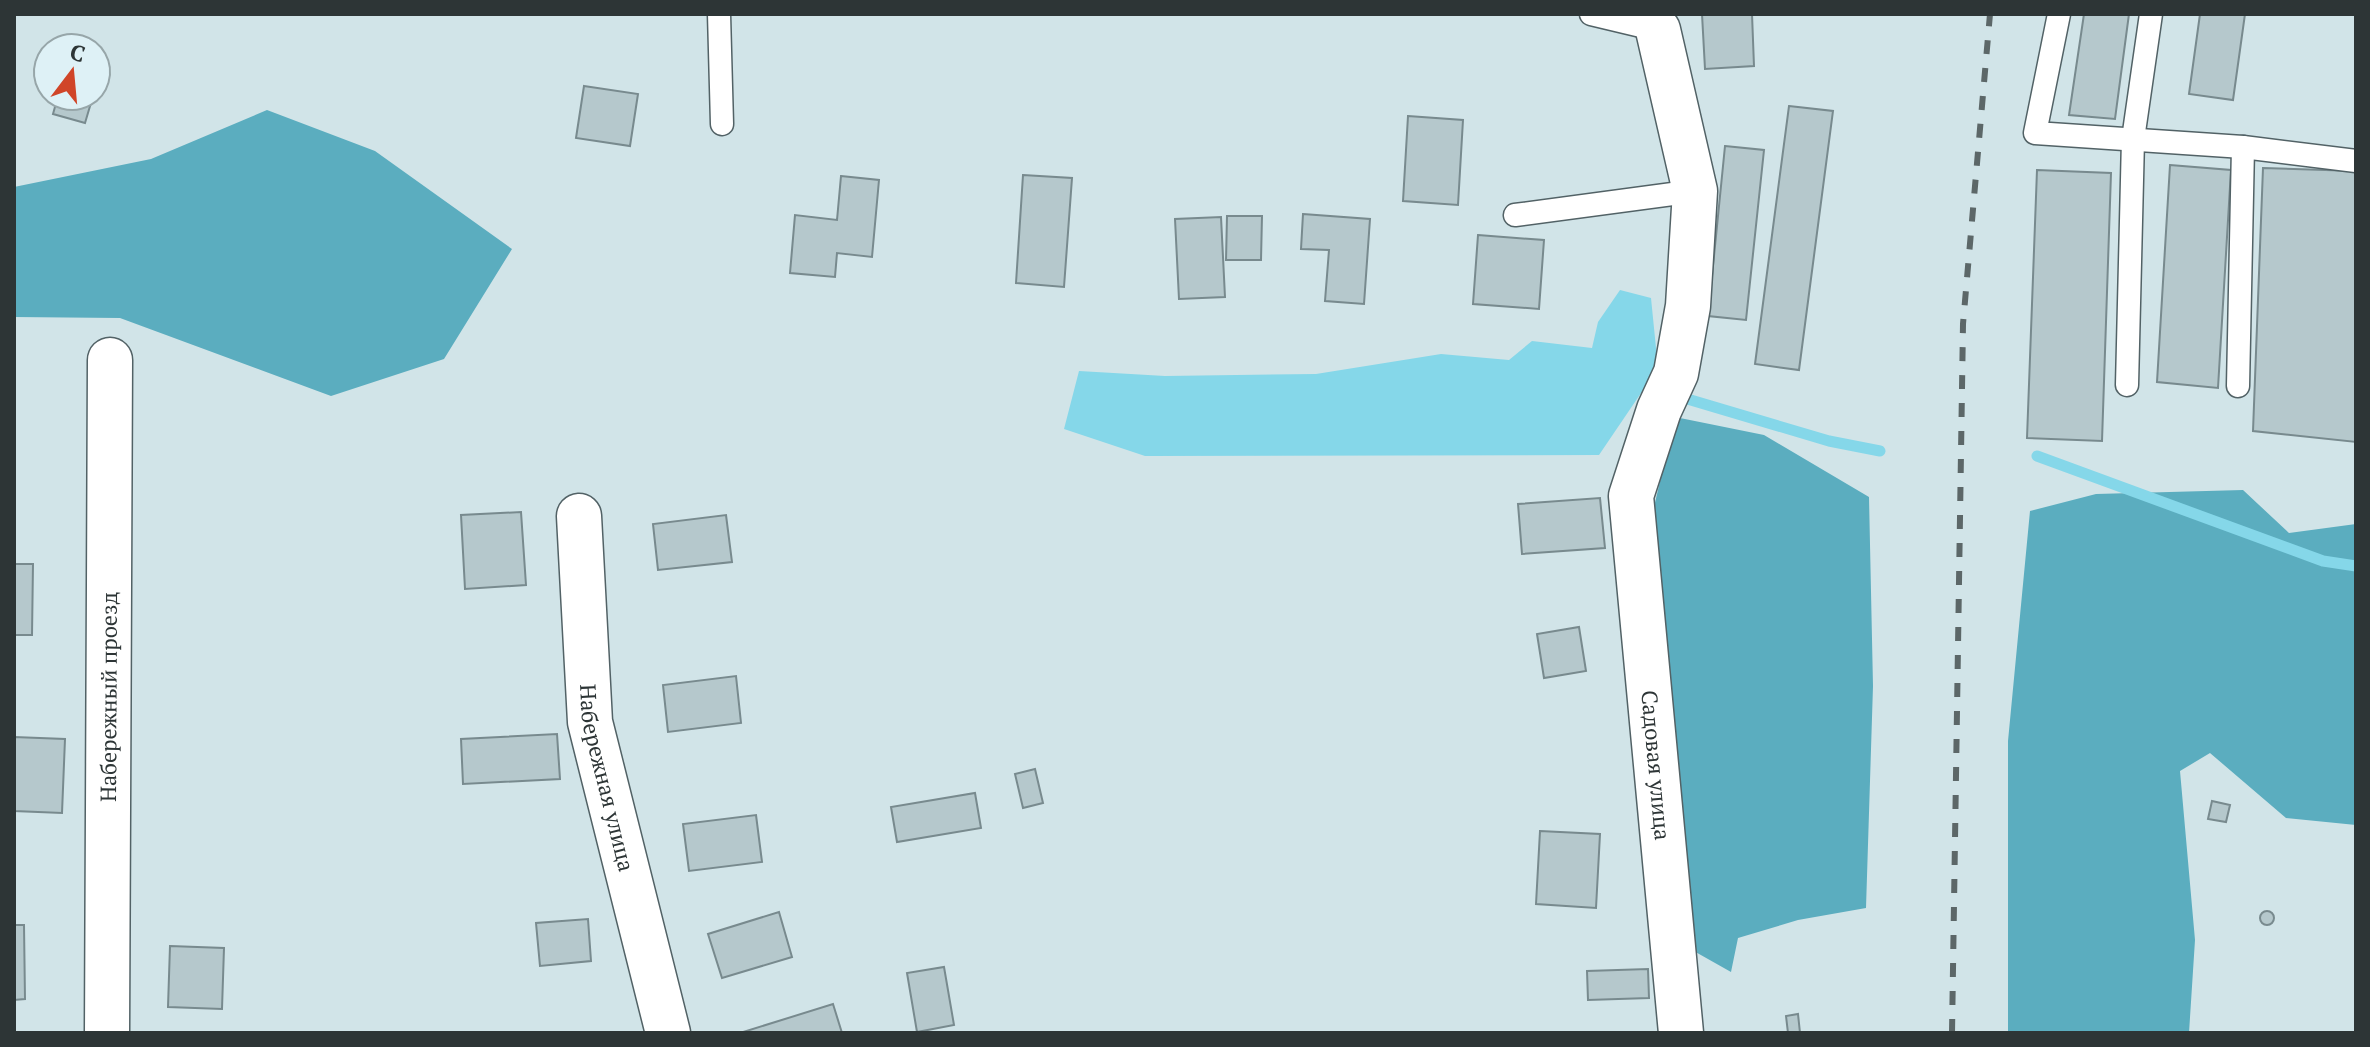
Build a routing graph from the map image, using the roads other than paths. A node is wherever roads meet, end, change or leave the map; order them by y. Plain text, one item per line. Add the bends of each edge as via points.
1 (719, 14) edge
2 (1591, 14) edge
3 (2059, 14) edge
4 (2151, 14) edge
5 (1658, 30) joint
6 (722, 124) dead end
7 (2133, 139) junction
8 (2243, 147) junction
9 (2356, 161) edge
10 (1695, 191) junction
11 (1515, 215) dead end
12 (110, 360) dead end
13 (2127, 385) dead end
14 (2238, 386) dead end
15 (579, 516) dead end
16 (107, 1033) edge
17 (668, 1033) edge
18 (1681, 1033) edge

1 - 6 lane
2 - 5 lane
3 - 7 lane via 2035,133
4 - 7 lane
5 - 10 street
7 - 8 lane
7 - 13 lane
8 - 9 lane
8 - 14 lane
10 - 11 lane
10 - 18 street, Садовая улица via 1685,334 1631,496
12 - 16 street, Набережный проезд
15 - 17 street, Набережная улица via 590,722

